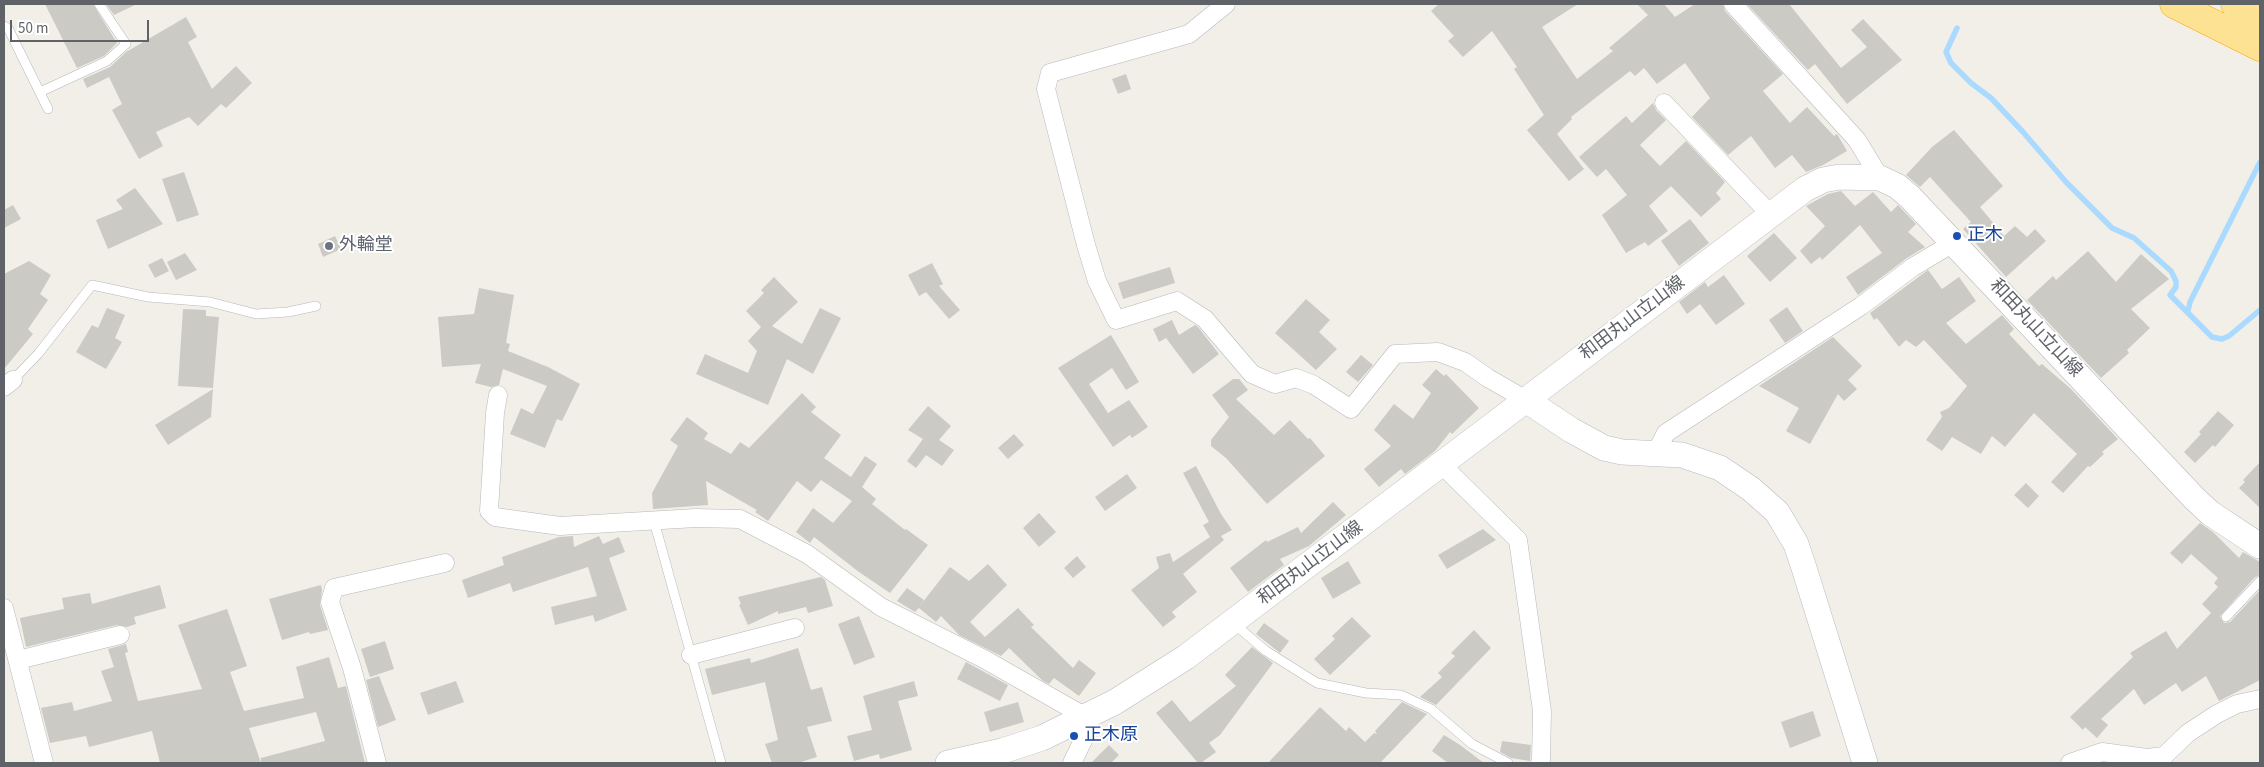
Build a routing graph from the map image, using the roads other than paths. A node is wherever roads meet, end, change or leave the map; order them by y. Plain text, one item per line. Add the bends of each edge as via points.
1 (99, 4) edge
2 (1226, 4) edge
3 (1734, 4) edge
4 (2174, 4) edge
5 (2234, 4) edge
6 (2260, 17) edge
7 (4, 26) edge
8 (2260, 47) edge
9 (40, 92) junction
10 (1664, 103) dead end
11 (48, 109) dead end
12 (1880, 178) junction
13 (1771, 215) junction
14 (1953, 243) junction
15 (316, 306) dead end
16 (8, 383) edge
17 (498, 395) dead end
18 (1526, 400) junction
19 (1656, 452) junction
20 (1442, 465) junction
21 (654, 521) junction
22 (2260, 546) edge
23 (445, 563) dead end
24 (2260, 581) edge
25 (4, 608) edge
26 (2226, 617) dead end
27 (1233, 623) junction
28 (795, 628) dead end
29 (120, 635) dead end
30 (691, 655) junction
31 (18, 660) junction
32 (2260, 699) edge
33 (1086, 717) junction
34 (44, 763) edge
35 (377, 763) edge
36 (721, 763) edge
37 (948, 763) edge
38 (1072, 763) edge
39 (1508, 763) edge
40 (1540, 763) edge
41 (1865, 763) edge
42 (2070, 763) edge

1 - 9 lane via 126,44 107,61
2 - 18 street via 1189,34 1050,73 1046,89 1086,245 1097,281 1116,320 1177,300 1205,318 1252,374 1275,384 1296,378 1314,384 1351,408 1395,354 1438,352 1465,362
3 - 12 street via 1857,140
4 - 8 highway
5 - 6 highway
7 - 9 lane via 8,28
9 - 11 lane
10 - 13 street
12 - 13 main road, 和田丸山立山線 via 1824,180
12 - 14 main road, 和田丸山立山線 via 1897,186
13 - 18 main road, 和田丸山立山線
14 - 19 street via 1913,266 1861,306 1666,433
14 - 22 main road, 和田丸山立山線 via 2194,498 2210,513
15 - 16 lane via 256,314 210,302 148,297 92,285 38,354
17 - 21 street via 489,511 495,516 560,526
18 - 19 main road via 1604,448 1622,452
18 - 20 main road, 和田丸山立山線
19 - 41 main road via 1682,455 1720,468 1777,512 1796,544
20 - 27 main road, 和田丸山立山線
20 - 40 street via 1518,540 1542,711
21 - 30 lane
21 - 33 street via 740,519 807,554 881,607 984,658
23 - 35 street via 334,588 330,602 352,668
24 - 26 lane
25 - 31 street
27 - 33 main road, 和田丸山立山線 via 1144,685
27 - 39 lane via 1266,651 1317,683 1366,693 1401,695 1431,709 1472,744
28 - 30 street
29 - 31 street
30 - 36 lane
31 - 34 street
32 - 42 street via 2237,704 2217,714 2188,733 2164,756 2147,758 2102,752
33 - 37 main road, 和田丸山立山線 via 1042,738
33 - 38 street via 1088,730

